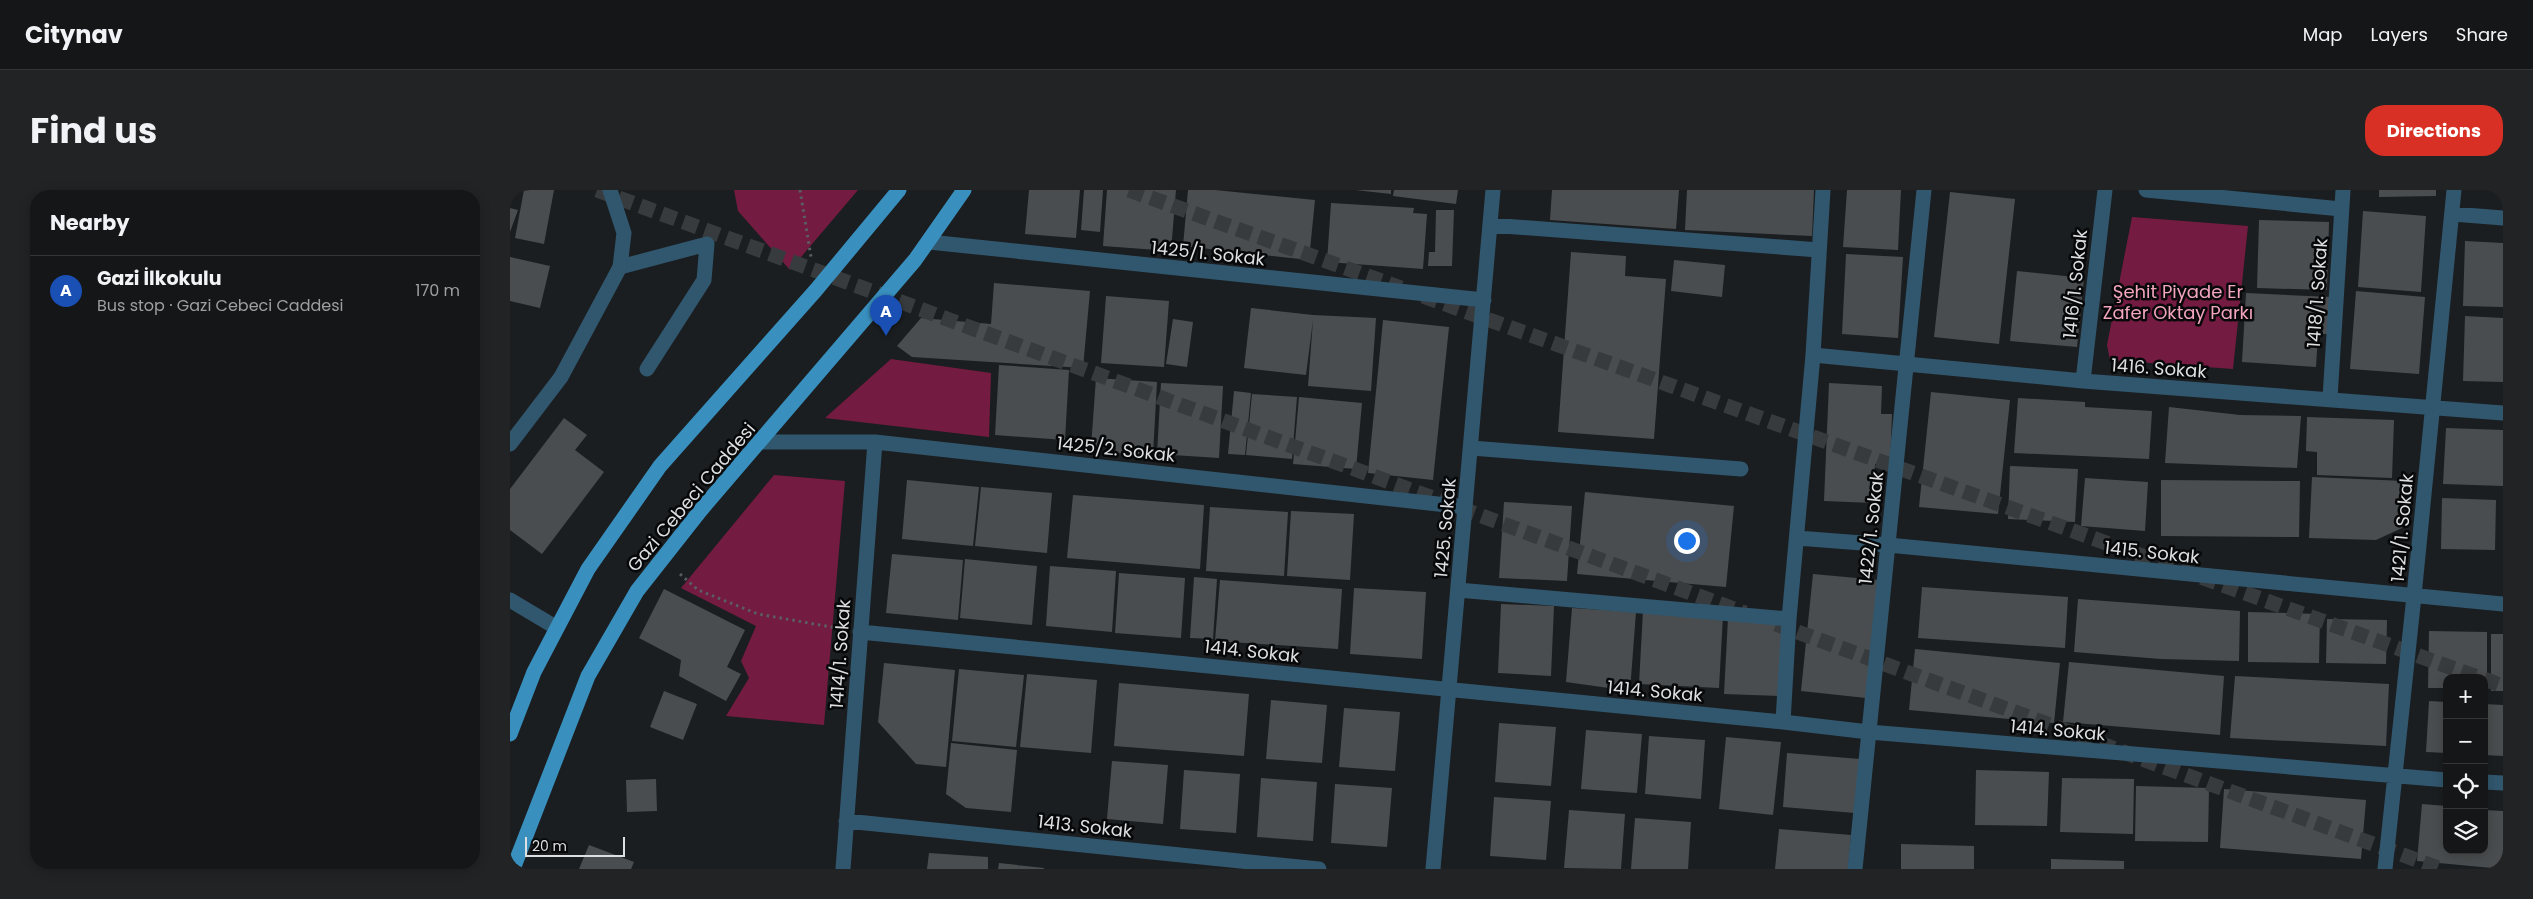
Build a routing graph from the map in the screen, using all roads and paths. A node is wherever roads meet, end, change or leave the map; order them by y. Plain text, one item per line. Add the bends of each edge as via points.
1 (610, 190) edge
2 (800, 190) edge
3 (898, 190) edge
4 (964, 190) edge
5 (1493, 190) edge
6 (1824, 190) edge
7 (1924, 190) edge
8 (2105, 190) edge
9 (2146, 190) edge
10 (2343, 190) edge
11 (2454, 190) edge
12 (2341, 209) junction
13 (2452, 214) junction
14 (2503, 218) edge
15 (1490, 225) junction
16 (929, 242) junction
17 (1819, 250) junction
18 (620, 267) junction
19 (816, 290) junction
20 (1484, 300) junction
21 (1813, 355) junction
22 (1906, 365) junction
23 (647, 368) dead end
24 (2083, 381) junction
25 (2330, 398) junction
26 (2432, 408) junction
27 (2503, 413) edge
28 (761, 442) junction
29 (875, 442) junction
30 (510, 444) edge
31 (1471, 448) junction
32 (1741, 469) dead end
33 (1465, 507) junction
34 (1797, 538) junction
35 (1888, 545) junction
36 (663, 559) junction
37 (1458, 590) junction
38 (2414, 596) junction
39 (510, 600) edge
40 (2503, 604) edge
41 (1789, 619) junction
42 (557, 628) junction
43 (860, 632) junction
44 (1449, 690) junction
45 (1783, 722) junction
46 (1869, 732) junction
47 (510, 734) edge
48 (2395, 776) junction
49 (2443, 780) edge
50 (2488, 782) edge
51 (2503, 783) edge
52 (846, 821) junction
53 (512, 869) edge
54 (843, 869) edge
55 (1319, 869) edge
56 (1433, 869) edge
57 (1854, 869) edge
58 (2385, 869) edge

1 - 18 street via 624,232
2 - 19 path
3 - 19 main road, Gazi Cebeci Caddesi
4 - 16 main road, Gazi Cebeci Caddesi
5 - 15 street, 1425. Sokak
6 - 17 street
7 - 22 street, 1422/1. Sokak
8 - 24 street, 1416/1. Sokak
9 - 12 street
10 - 12 street, 1418/1. Sokak
11 - 13 street, 1421/1. Sokak
12 - 25 street, 1418/1. Sokak
13 - 14 street
13 - 26 street, 1421/1. Sokak
15 - 17 street
15 - 20 street, 1425. Sokak
16 - 20 street, 1425/1. Sokak
16 - 28 main road, Gazi Cebeci Caddesi
17 - 21 street
18 - 23 street via 707,244 704,280
18 - 30 street via 561,377
19 - 42 main road, Gazi Cebeci Caddesi via 660,466 588,569
20 - 31 street, 1425. Sokak
21 - 22 street, 1416. Sokak
21 - 34 street
22 - 24 street, 1416. Sokak
22 - 35 street, 1422/1. Sokak
24 - 25 street, 1416. Sokak
25 - 26 street, 1416. Sokak
26 - 27 street, 1416. Sokak
26 - 38 street, 1421/1. Sokak
28 - 29 street, 1425/2. Sokak
28 - 36 main road, Gazi Cebeci Caddesi
29 - 33 street, 1425/2. Sokak
29 - 43 street, 1414/1. Sokak
31 - 32 street
31 - 33 street, 1425. Sokak
33 - 37 street, 1425. Sokak
34 - 35 street, 1415. Sokak
34 - 41 street
35 - 38 street, 1415. Sokak
35 - 46 street, 1422/1. Sokak
36 - 43 path via 698,590 758,614
36 - 53 main road, Gazi Cebeci Caddesi via 637,591 588,676
37 - 41 street
37 - 44 street, 1425. Sokak
38 - 40 street, 1415. Sokak
38 - 48 street, 1421/1. Sokak
39 - 42 street
41 - 45 street
42 - 47 main road, Gazi Cebeci Caddesi via 534,672
43 - 44 street, 1414. Sokak
43 - 52 street, 1414/1. Sokak
44 - 45 street, 1414. Sokak
44 - 56 street, 1425. Sokak
45 - 46 street, 1414. Sokak
46 - 48 street, 1414. Sokak
46 - 57 street, 1422/1. Sokak
48 - 49 street, 1414. Sokak
48 - 58 street, 1421/1. Sokak
50 - 51 street
52 - 54 street, 1414/1. Sokak
52 - 55 street, 1413. Sokak

